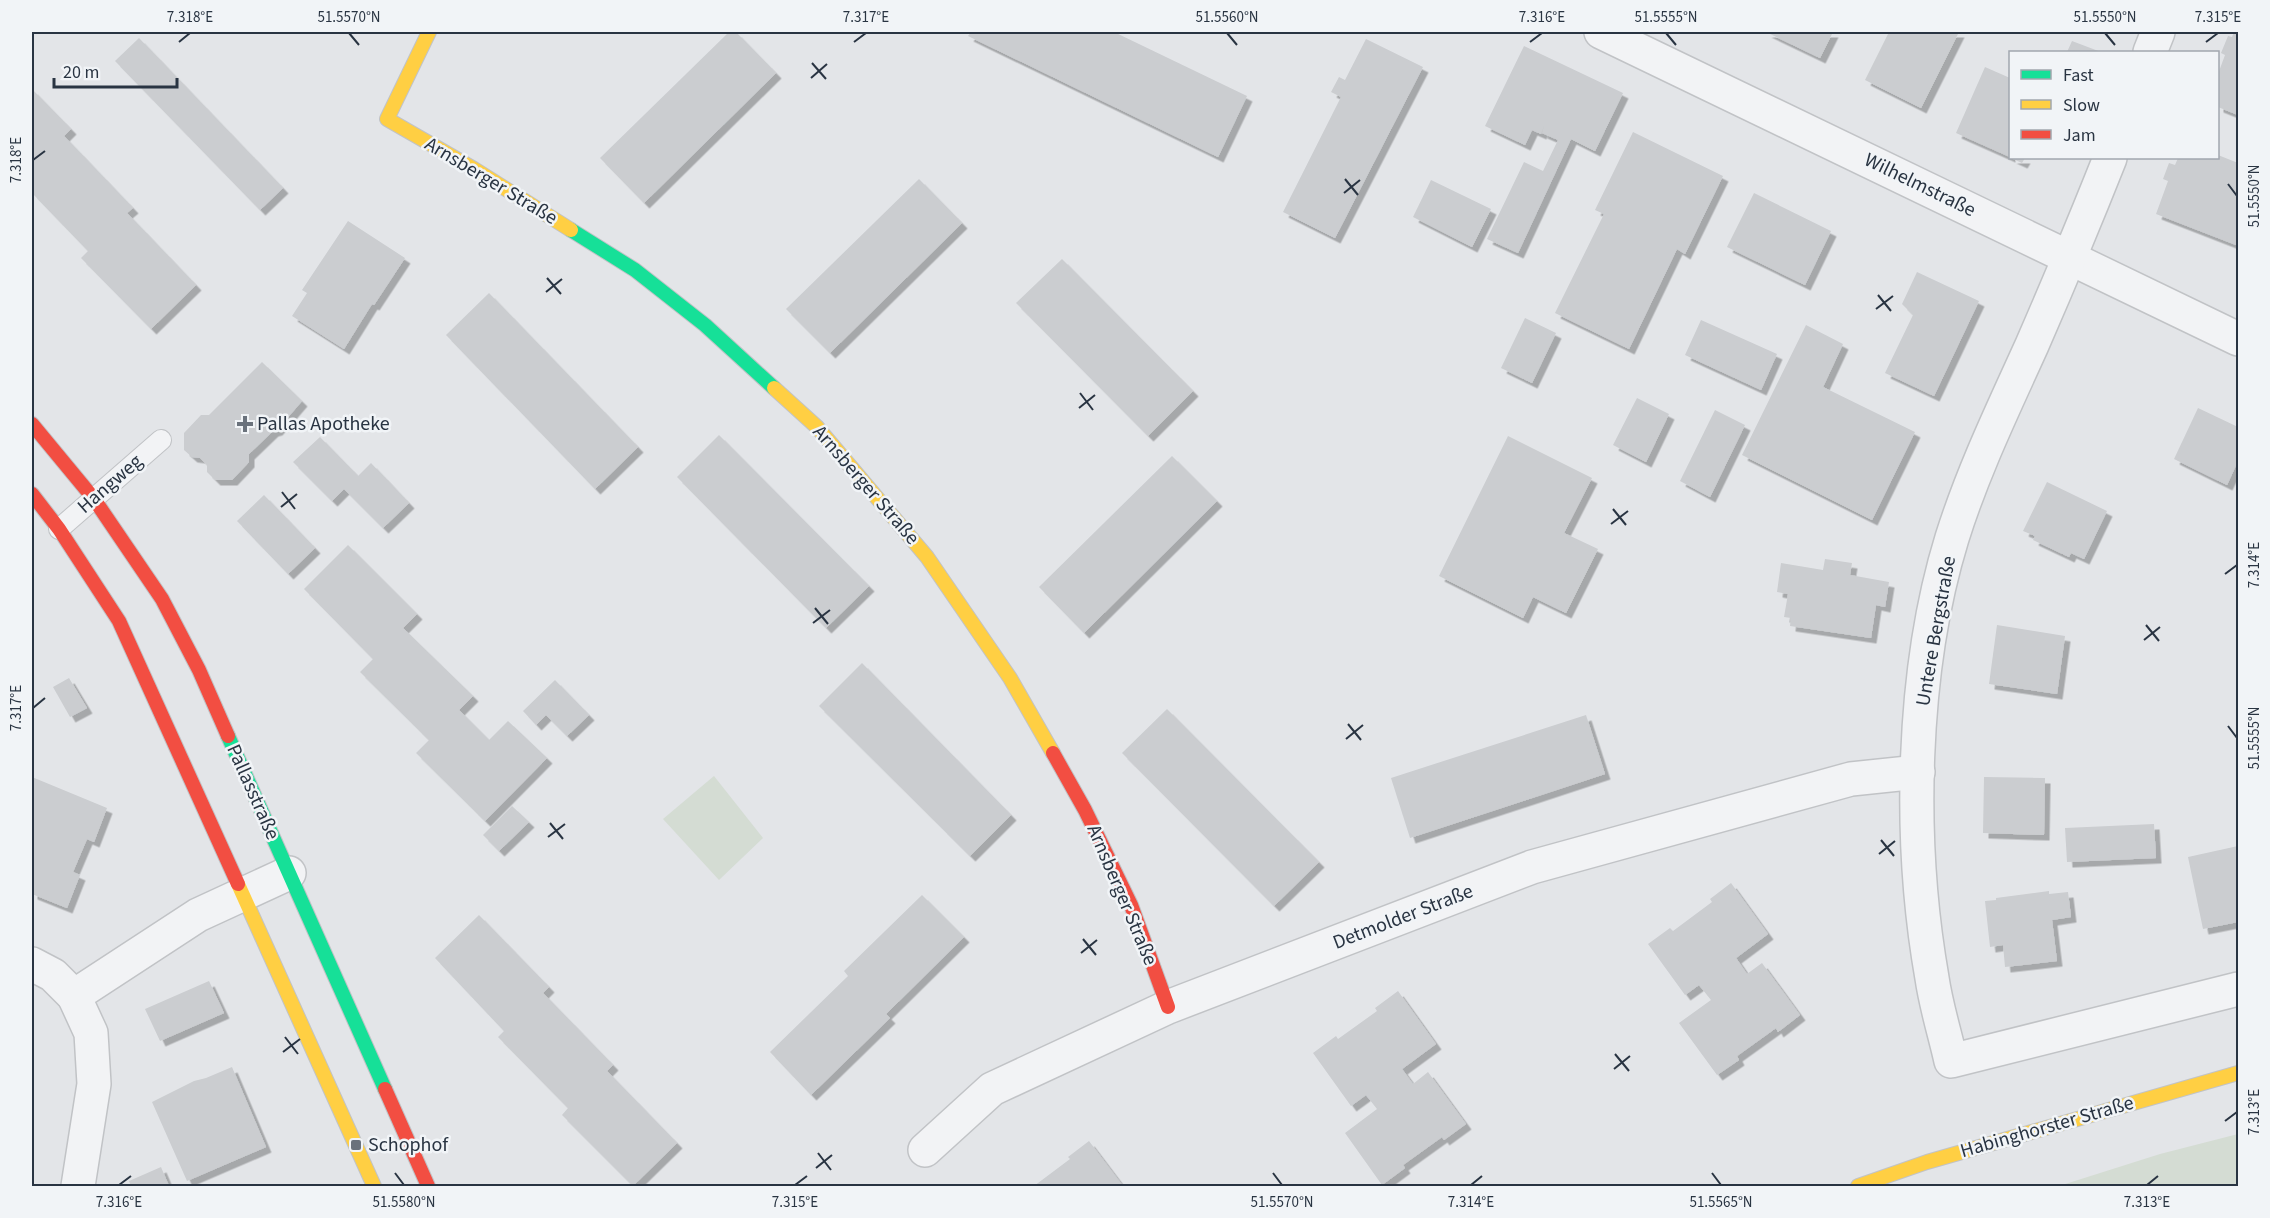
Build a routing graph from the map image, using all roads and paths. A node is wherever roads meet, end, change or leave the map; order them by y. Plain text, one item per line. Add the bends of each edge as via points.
1 (429, 32) edge
2 (1601, 32) edge
3 (2158, 32) edge
4 (2150, 51) edge
5 (2110, 159) edge
6 (2071, 257) junction
7 (2238, 339) edge
8 (32, 424) edge
9 (161, 440) dead end
10 (32, 494) edge
11 (94, 499) junction
12 (59, 529) junction
13 (1918, 772) junction
14 (289, 873) junction
15 (243, 893) junction
16 (32, 964) edge
17 (2238, 990) edge
18 (74, 996) junction
19 (1168, 1007) junction
20 (2238, 1073) edge
21 (925, 1150) dead end
22 (78, 1186) edge
23 (374, 1186) edge
24 (428, 1186) edge
25 (1858, 1186) edge

1 - 19 main road, Arnsberger Straße via 387,119 635,270 705,325 817,426 927,557 1010,678 1085,810 1131,905
2 - 6 street, Wilhelmstraße
3 - 4 street
5 - 6 street, Untere Bergstraße
6 - 7 street, Wilhelmstraße
6 - 13 street, Untere Bergstraße via 1975,473 1952,539 1923,680
8 - 11 main road, Pallasstraße
9 - 11 lane, Hangweg
10 - 12 main road
11 - 12 lane, Hangweg
11 - 14 main road, Pallasstraße via 162,599 200,670
12 - 15 main road via 119,621
13 - 17 street, Untere Bergstraße via 1916,838 1925,926 1932,979 1951,1061
13 - 19 street, Detmolder Straße via 1851,779 1532,867
14 - 15 street
14 - 24 main road, Pallasstraße
15 - 18 street via 198,915
15 - 23 main road
16 - 18 street via 53,975
18 - 22 street via 91,1033 94,1084
19 - 21 street, Detmolder Straße via 992,1089
20 - 25 main road, Habinghorster Straße via 1927,1162

